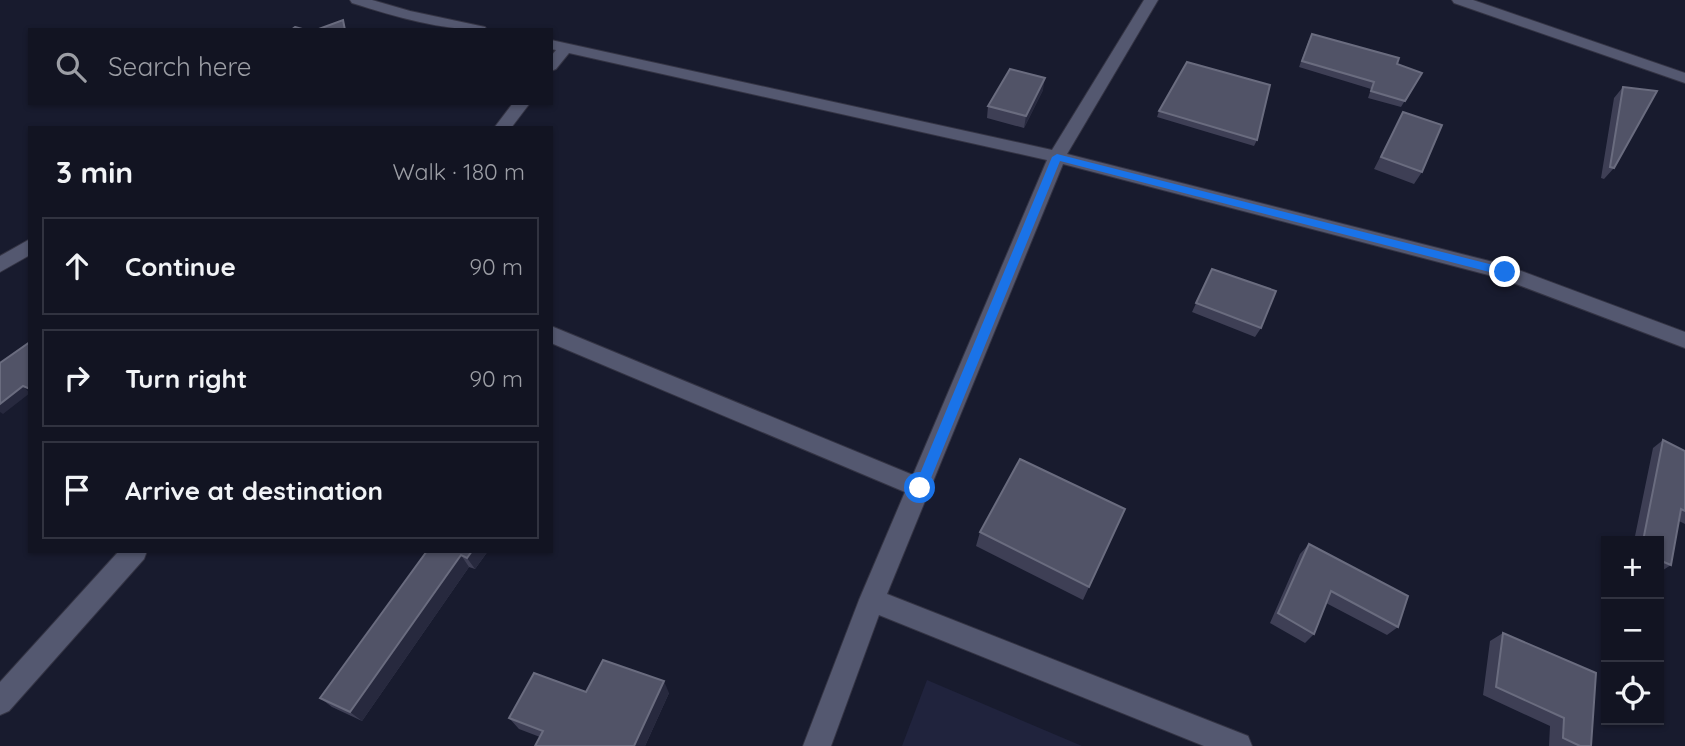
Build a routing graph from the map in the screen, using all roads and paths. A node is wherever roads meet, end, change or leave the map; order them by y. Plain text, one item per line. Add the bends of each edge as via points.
1 (356, 0) edge
2 (427, 0) edge
3 (1151, 0) edge
4 (1459, 0) edge
5 (427, 19) junction
6 (470, 28) edge
7 (559, 46) edge
8 (1685, 78) edge
9 (520, 105) edge
10 (504, 126) edge
11 (1057, 157) junction
12 (28, 247) edge
13 (0, 265) edge
14 (553, 335) edge
15 (1685, 340) edge
16 (920, 488) junction
17 (133, 553) edge
18 (872, 600) junction
19 (0, 702) edge
20 (817, 746) edge
21 (1238, 746) edge

1 - 5 street
2 - 5 street
3 - 11 street
4 - 8 street
5 - 6 street
7 - 11 street
9 - 10 street
11 - 15 street via 1505,272
11 - 16 street
12 - 13 street
14 - 16 street
16 - 18 street
17 - 19 street
18 - 20 street
18 - 21 street

